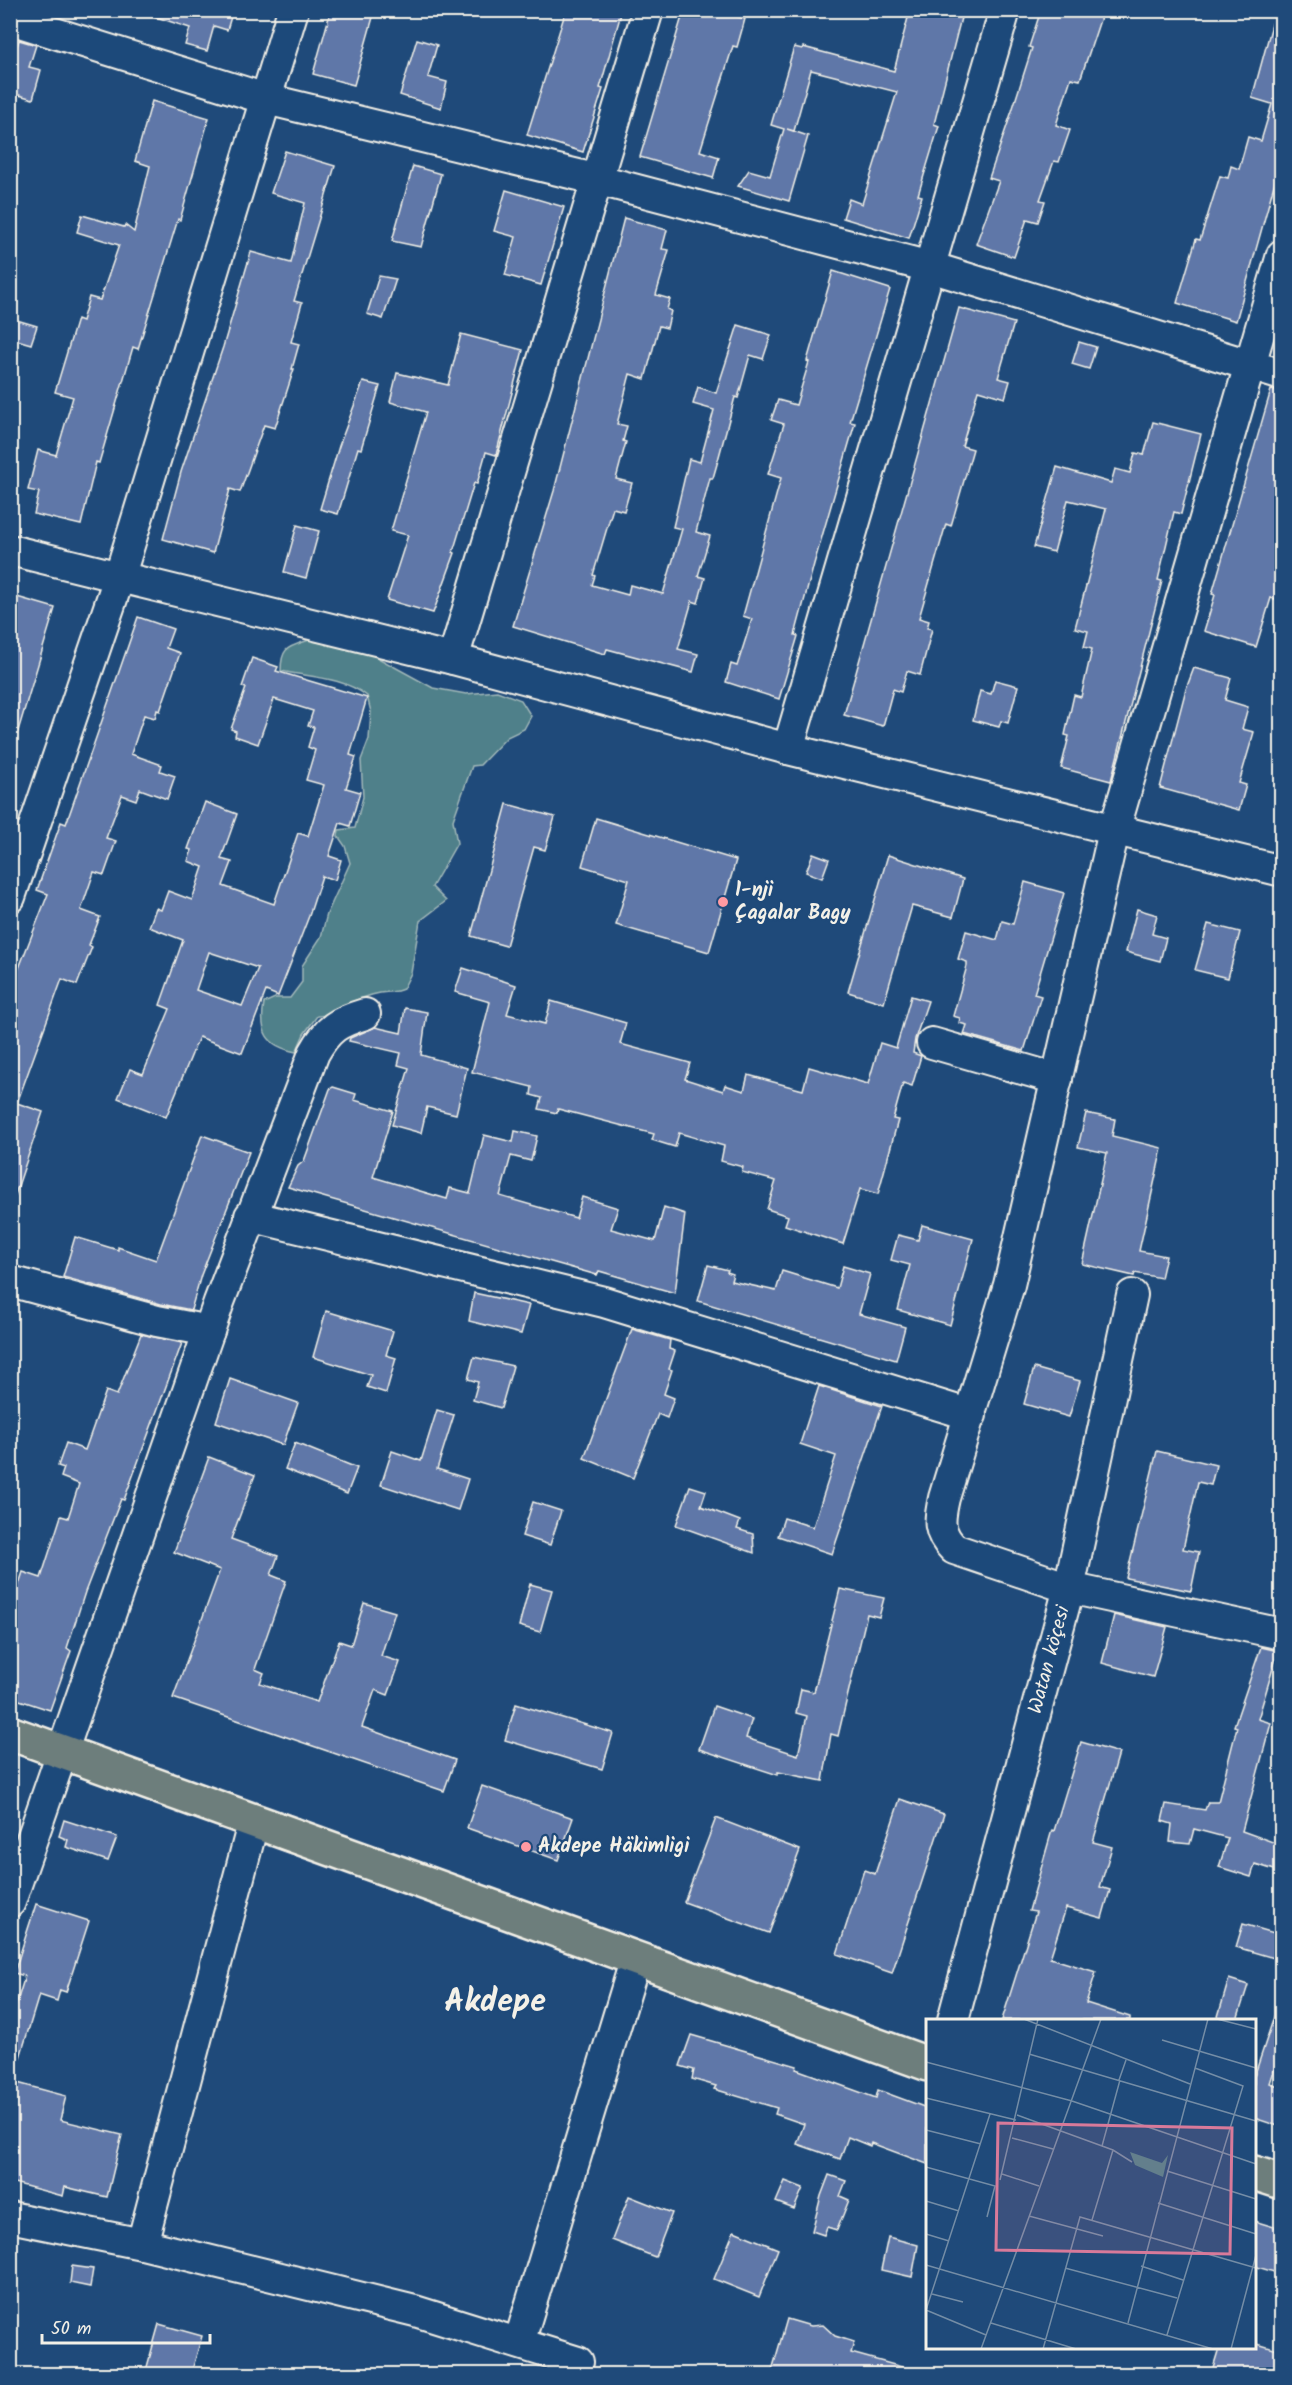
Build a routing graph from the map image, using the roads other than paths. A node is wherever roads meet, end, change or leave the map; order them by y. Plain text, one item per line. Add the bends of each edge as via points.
1 (293, 10) edge
2 (648, 10) edge
3 (1005, 10) edge
4 (10, 19) edge
5 (266, 99) junction
6 (599, 180) junction
7 (1281, 255) edge
8 (930, 267) junction
9 (1250, 364) junction
10 (1281, 375) edge
11 (10, 550) edge
12 (118, 578) junction
13 (453, 659) junction
14 (788, 749) junction
15 (1114, 831) junction
16 (1281, 871) edge
17 (10, 897) edge
18 (365, 1014) dead end
19 (932, 1043) dead end
20 (1057, 1079) junction
21 (250, 1216) junction
22 (10, 1281) edge
23 (1132, 1296) dead end
24 (209, 1330) junction
25 (971, 1415) junction
26 (1069, 1588) junction
27 (1281, 1634) edge
28 (10, 1733) edge
29 (63, 1752) junction
30 (254, 1820) junction
31 (10, 1902) edge
32 (636, 1958) junction
33 (953, 2019) edge
34 (926, 2064) edge
35 (1256, 2174) edge
36 (1281, 2182) edge
37 (10, 2217) edge
38 (142, 2244) junction
39 (519, 2343) junction
40 (578, 2362) dead end

1 - 5 street
2 - 6 street
3 - 8 street
4 - 5 street
5 - 6 street
5 - 12 street
6 - 8 street
6 - 13 street
7 - 9 street
8 - 9 street
8 - 14 street
9 - 10 street
9 - 15 street
11 - 12 street
12 - 13 street
12 - 17 street
13 - 14 street
14 - 15 street
15 - 16 street
15 - 20 street
18 - 21 street via 341,1022 319,1044
19 - 20 street
20 - 25 street via 1009,1285
21 - 24 street
21 - 25 street via 604,1302
22 - 24 street via 157,1321
23 - 26 street, Watan köçesi
24 - 29 street
25 - 26 street via 941,1513 944,1539 954,1549
26 - 27 street
26 - 33 street, Watan köçesi
28 - 29 main road
29 - 30 main road
29 - 31 street
30 - 32 main road
30 - 38 street
32 - 34 main road
32 - 39 street
35 - 36 main road
37 - 38 street
38 - 39 street via 415,2311
39 - 40 street

